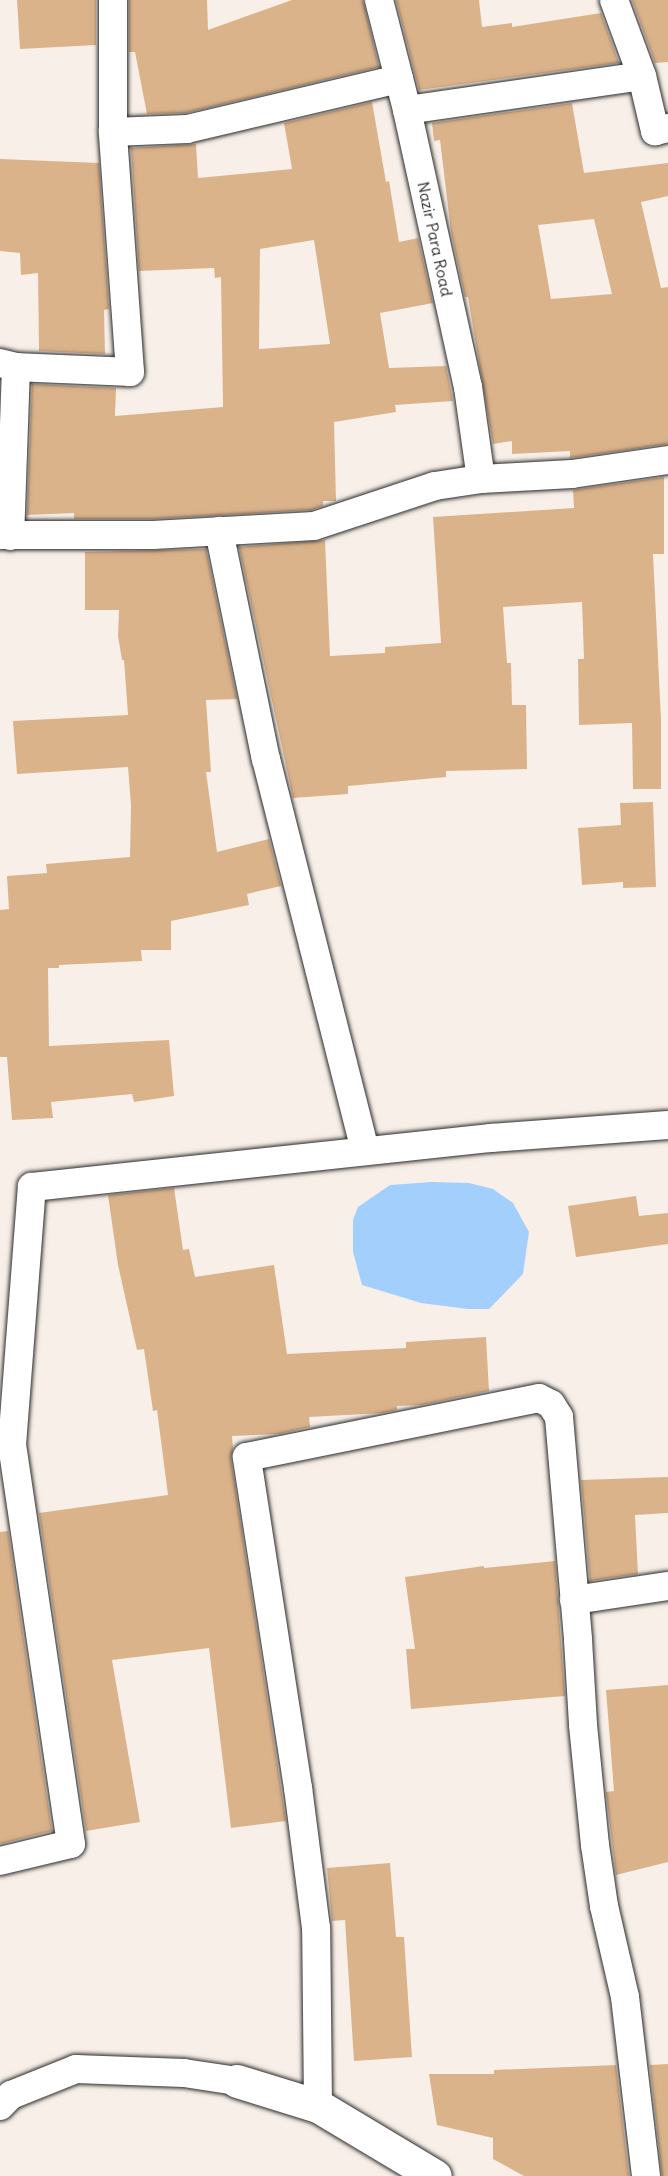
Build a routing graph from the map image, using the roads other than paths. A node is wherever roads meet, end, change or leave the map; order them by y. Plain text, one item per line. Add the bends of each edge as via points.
1 (112, 0) edge
2 (379, 0) edge
3 (614, 0) edge
4 (642, 76) junction
5 (399, 79) junction
6 (407, 110) junction
7 (668, 128) edge
8 (113, 132) junction
9 (8, 365) edge
10 (668, 460) edge
11 (481, 479) junction
12 (219, 531) junction
13 (5, 535) edge
14 (668, 1125) edge
15 (364, 1151) junction
16 (668, 1586) edge
17 (574, 1600) junction
18 (0, 1861) edge
19 (237, 2081) joint
20 (5, 2100) edge
21 (318, 2106) junction
22 (435, 2176) edge
23 (646, 2176) edge

1 - 8 street
2 - 5 street, Nazir Para Road
3 - 4 street
4 - 6 street
4 - 7 street via 655,131
5 - 6 street, Nazir Para Road
5 - 8 street via 187,129
6 - 11 street, Nazir Para Road via 468,387
8 - 9 street via 130,372
9 - 13 street
10 - 11 street via 572,474
11 - 12 street via 435,486 314,526
12 - 13 street
12 - 15 street via 266,759
14 - 15 street
15 - 18 street via 32,1187 12,1445 70,1844
16 - 17 street
17 - 21 street via 559,1417 551,1404 539,1398 248,1457 316,1928
17 - 23 street via 595,1845 625,1997
19 - 20 street via 184,2073 76,2069
19 - 21 main road
21 - 22 main road

